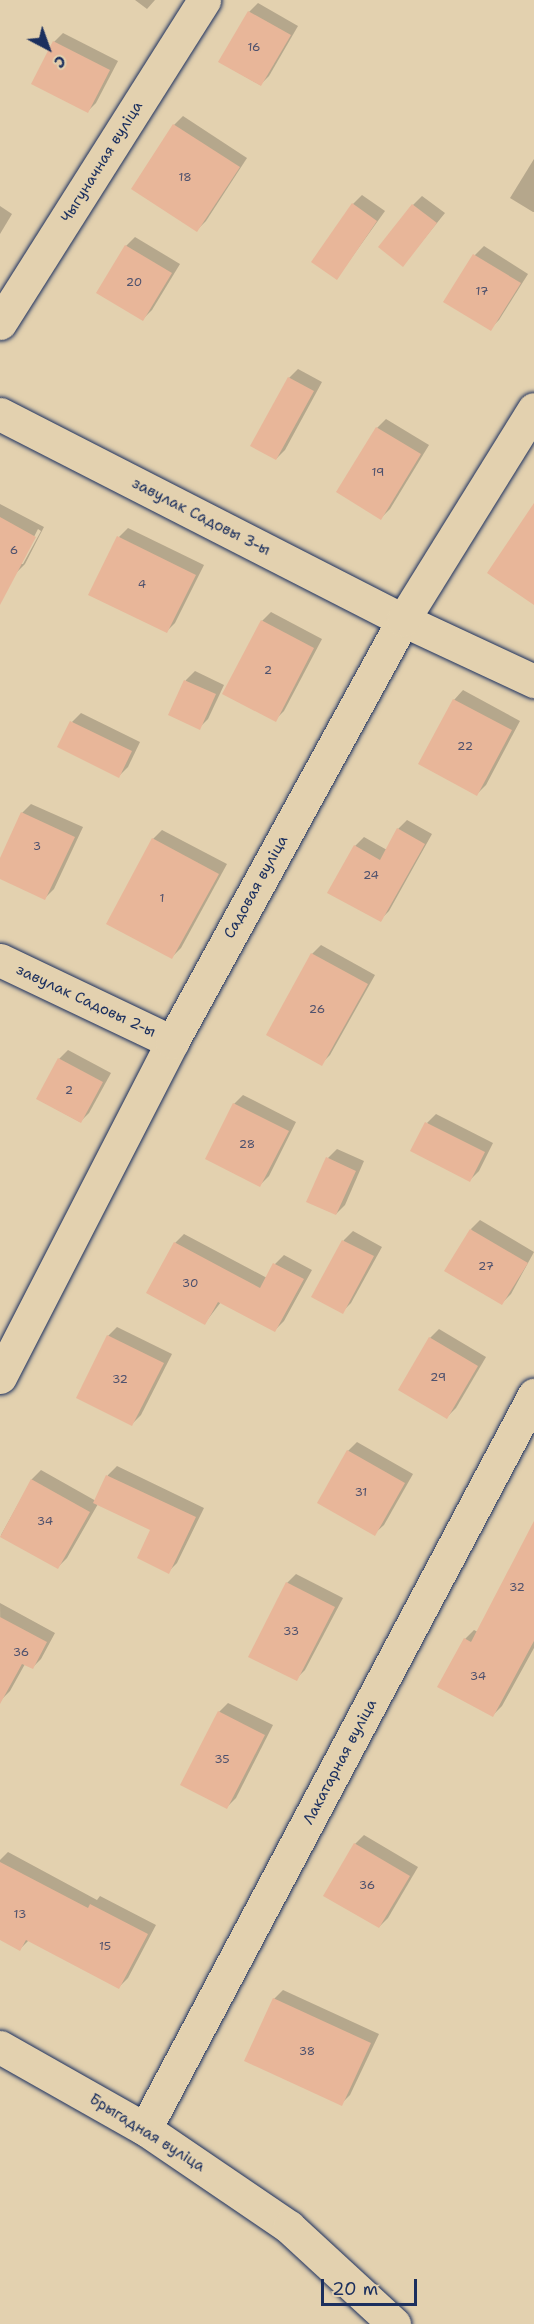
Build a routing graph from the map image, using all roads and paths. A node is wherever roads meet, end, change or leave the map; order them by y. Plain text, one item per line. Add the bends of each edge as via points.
1 (204, 0) edge
2 (0, 323) edge
3 (534, 409) edge
4 (0, 414) edge
5 (402, 620) junction
6 (534, 681) edge
7 (0, 960) edge
8 (172, 1042) junction
9 (0, 1377) edge
10 (534, 1395) edge
11 (0, 2047) edge
12 (145, 2129) junction
13 (394, 2324) edge

1 - 2 street, Чыгуначная вуліца
3 - 5 street, Садовая вуліца
4 - 5 street, завулак Садовы 3-ы
5 - 6 street, завулак Садовы 3-ы
5 - 8 street, Садовая вуліца
7 - 8 street, завулак Садовы 2-ы
8 - 9 street, Садовая вуліца
10 - 12 street, Лакатарная вуліца
11 - 12 street, Брыгадная вуліца
12 - 13 street, Брыгадная вуліца via 289,2227

